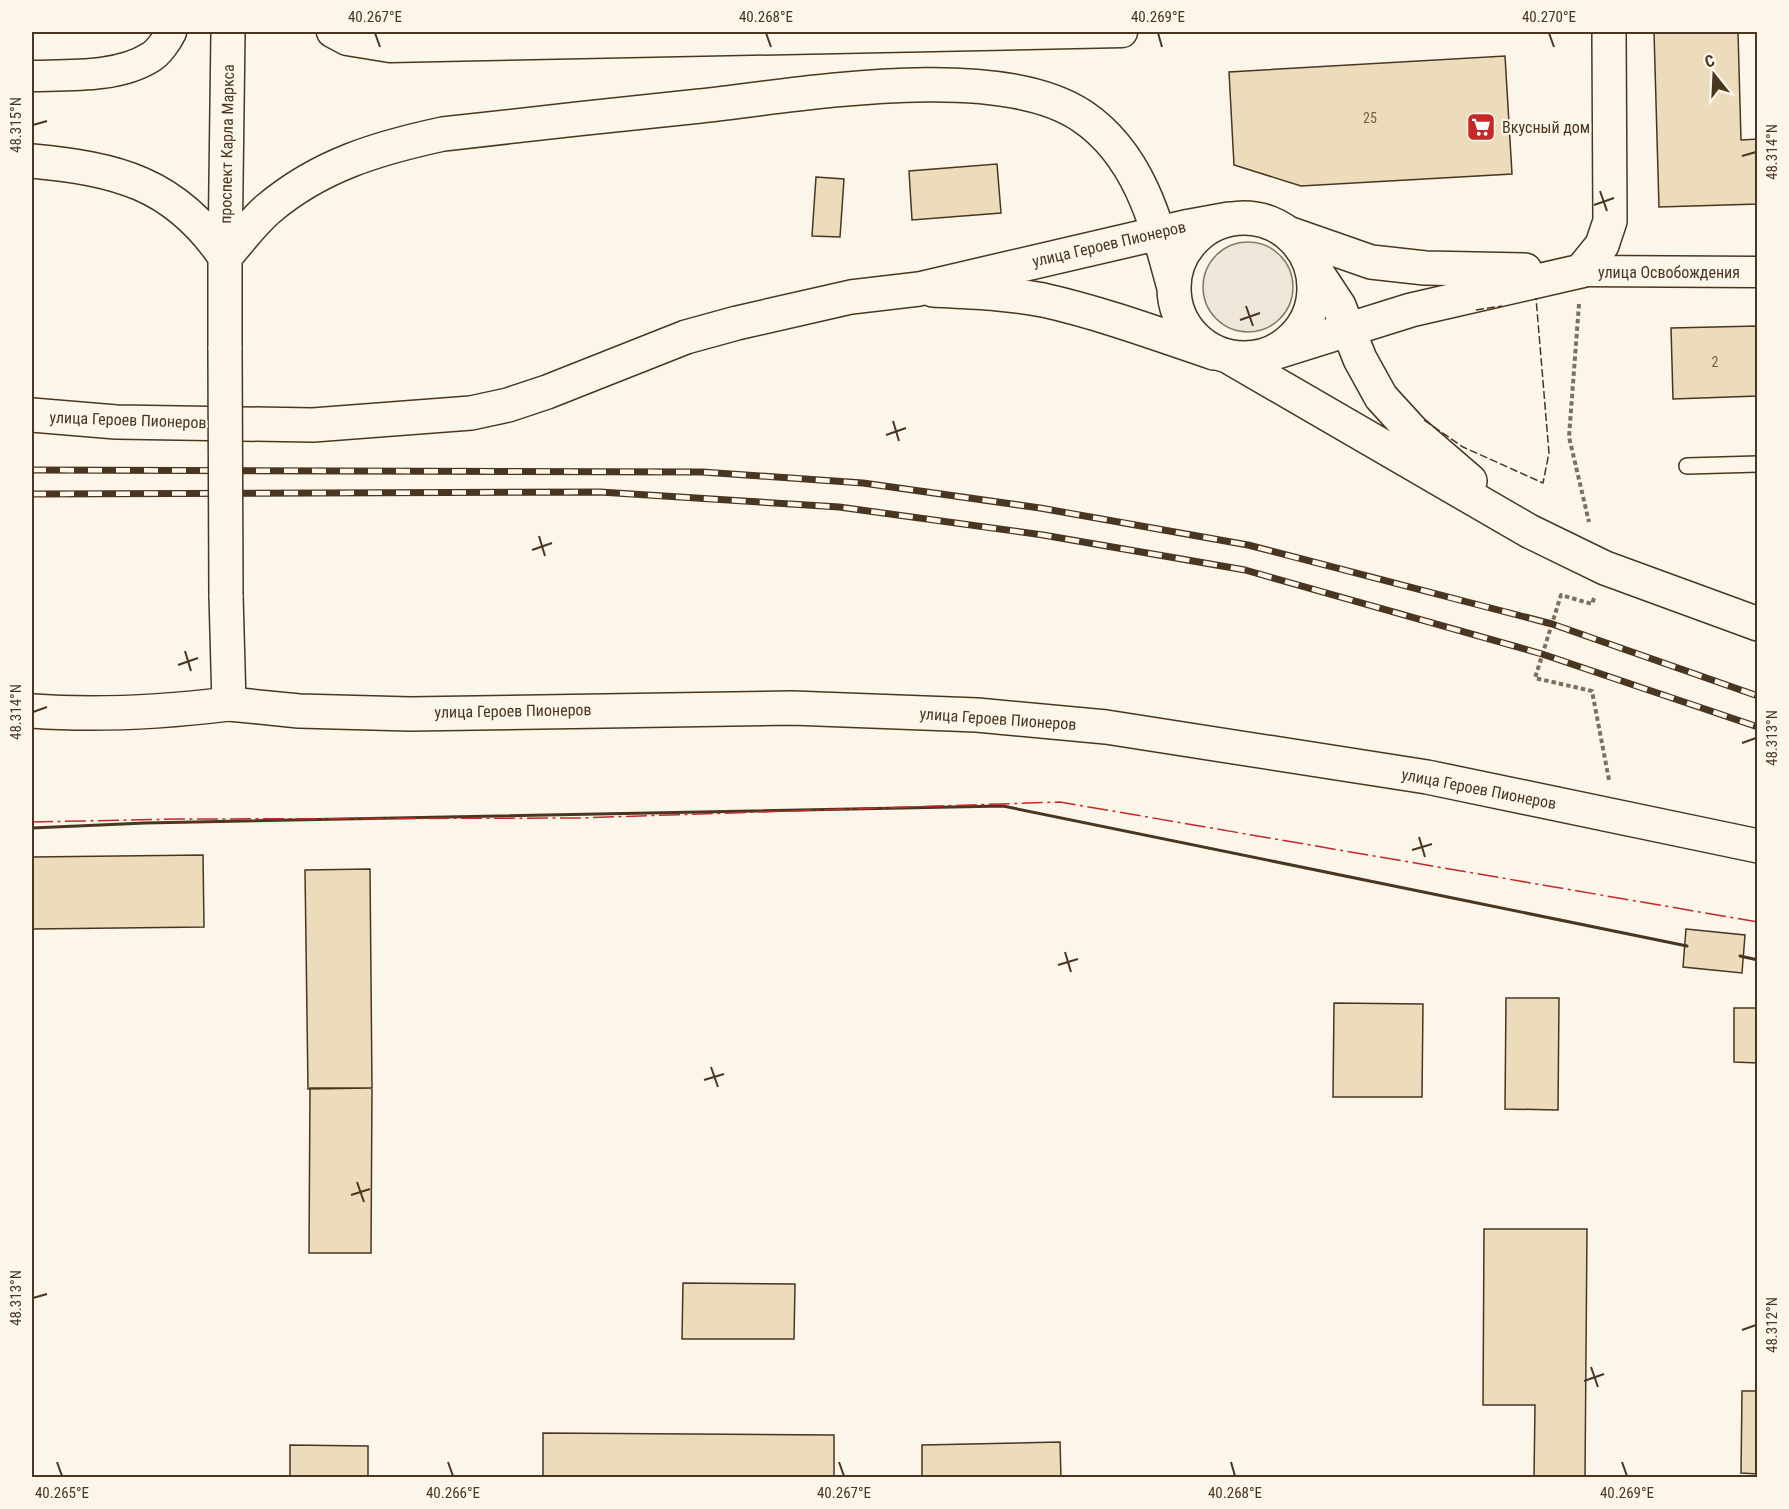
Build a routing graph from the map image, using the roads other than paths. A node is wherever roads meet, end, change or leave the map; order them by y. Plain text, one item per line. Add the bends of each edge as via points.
1 (171, 32) edge
2 (228, 32) edge
3 (332, 32) edge
4 (1122, 32) edge
5 (1609, 32) edge
6 (32, 76) edge
7 (32, 161) edge
8 (1229, 219) junction
9 (1160, 232) junction
10 (1288, 233) junction
11 (225, 257) junction
12 (1309, 260) junction
13 (1581, 271) junction
14 (1758, 272) edge
15 (1173, 288) junction
16 (919, 289) junction
17 (1348, 331) junction
18 (1221, 355) junction
19 (1264, 356) junction
20 (32, 415) edge
21 (1758, 464) edge
22 (1687, 466) dead end
23 (1529, 531) junction
24 (1758, 624) edge
25 (229, 704) junction
26 (32, 711) edge
27 (1758, 846) edge

1 - 6 street via 152,57 123,68
2 - 11 main road, проспект Карла Маркса
3 - 4 street via 347,40 390,47
5 - 13 main road via 1610,221 1602,245
7 - 11 main road via 66,164 121,177 166,195 208,231
8 - 9 main road, улица Героев Пионеров
8 - 10 main road via 1260,220
8 - 15 main road via 1189,244 1175,272
9 - 11 main road via 1152,208 1125,159 1084,117 1061,103 1006,89 945,84 842,90 443,134 381,148 342,163 301,186 267,210
9 - 15 main road
9 - 16 main road, улица Героев Пионеров
10 - 12 main road
10 - 13 main road via 1348,255 1389,264
11 - 25 main road, улица Героев Пионеров, bridge
12 - 17 main road, улица Героев Пионеров via 1339,306
12 - 19 main road via 1315,293 1312,310 1294,338
13 - 14 street, улица Освобождения
13 - 17 main road via 1412,310
15 - 18 main road via 1184,326 1197,341
16 - 18 main road, улица Героев Пионеров via 1043,300 1105,316
16 - 20 main road, улица Героев Пионеров via 851,297 686,337 508,405 471,413 313,425 116,422
17 - 19 main road
17 - 23 main road, улица Героев Пионеров via 1381,397 1404,423
18 - 19 main road via 1246,359
18 - 23 main road, улица Героев Пионеров
21 - 22 lane
23 - 24 main road, улица Героев Пионеров via 1605,568
25 - 26 main road, улица Героев Пионеров via 128,714
25 - 27 main road, улица Героев Пионеров via 299,711 410,714 792,708 977,715 1106,727 1427,777

